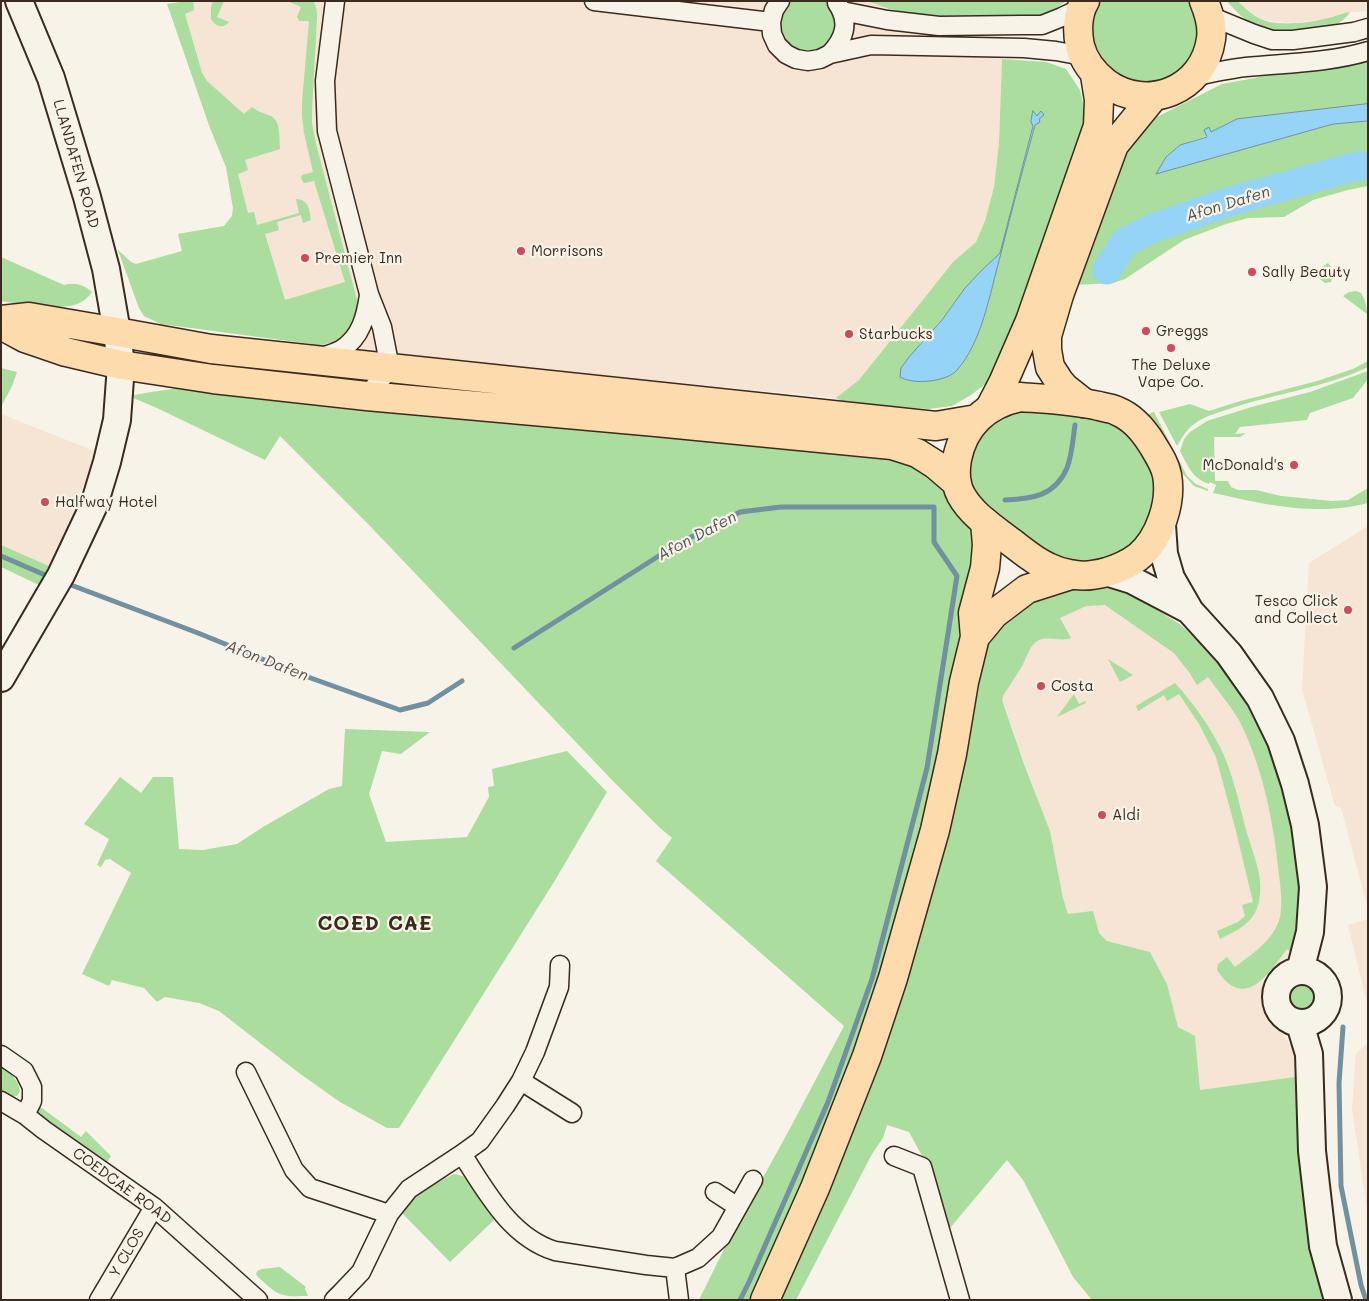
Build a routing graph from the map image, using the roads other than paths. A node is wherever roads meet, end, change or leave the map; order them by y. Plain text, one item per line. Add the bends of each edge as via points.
1 (19, 1) edge
2 (335, 1) edge
3 (594, 1) edge
4 (780, 1) edge
5 (1083, 4) edge
6 (839, 6) edge
7 (1207, 9) edge
8 (771, 22) junction
9 (1368, 28) edge
10 (1368, 51) edge
11 (830, 54) junction
12 (1089, 65) junction
13 (1193, 77) junction
14 (1154, 96) junction
15 (369, 294) junction
16 (1, 320) edge
17 (1, 325) edge
18 (117, 332) junction
19 (315, 360) junction
20 (121, 365) junction
21 (390, 368) junction
22 (368, 396) junction
23 (1084, 403) junction
24 (983, 413) junction
25 (957, 483) junction
26 (985, 522) junction
27 (1162, 525) junction
28 (1106, 572) junction
29 (1071, 575) junction
30 (1190, 610) junction
31 (975, 637) junction
32 (1, 678) edge
33 (560, 965) dead end
34 (1300, 970) junction
35 (1300, 1024) junction
36 (1, 1055) edge
37 (246, 1072) dead end
38 (521, 1081) junction
39 (1, 1101) edge
40 (572, 1113) dead end
41 (25, 1115) junction
42 (462, 1154) junction
43 (894, 1156) dead end
44 (753, 1180) dead end
45 (715, 1192) dead end
46 (738, 1206) junction
47 (154, 1207) junction
48 (389, 1214) junction
49 (675, 1268) junction
50 (99, 1300) edge
51 (258, 1300) edge
52 (334, 1300) edge
53 (679, 1300) edge
54 (765, 1300) edge
55 (960, 1300) edge
56 (1338, 1300) edge

1 - 18 main road, LLANDAFEN ROAD via 51,78 87,197 106,269
2 - 15 street via 325,81 327,131
3 - 8 street
4 - 8 street
5 - 6 street via 1042,25 938,26 887,20
5 - 12 main road via 1078,35
6 - 11 street via 845,23 844,34
7 - 9 street via 1272,40 1293,40
7 - 13 main road via 1211,38 1205,59
8 - 11 street via 777,45 786,54 808,61 820,60
10 - 13 street via 1352,56 1244,67
11 - 12 street via 871,45 1024,48 1056,51
12 - 14 main road via 1115,90 1132,96
12 - 24 main road via 1099,100 1098,126 1030,321 1003,383
13 - 14 main road via 1175,90
14 - 23 main road via 1114,145 1059,295 1048,336 1050,367 1065,388
15 - 19 street via 366,315 357,335 342,349
15 - 21 street via 382,328
16 - 18 main road via 30,317
17 - 20 main road via 25,338 66,352
18 - 19 main road via 211,349
18 - 20 main road, LLANDAFEN ROAD
19 - 21 main road
20 - 22 main road
20 - 32 main road, LLANDAFEN ROAD via 117,420 94,505 61,575
21 - 22 street
21 - 24 main road via 936,426
22 - 25 main road via 892,445 917,453
23 - 24 main road via 1020,397
23 - 27 main road via 1118,411 1145,433 1167,475 1168,491
24 - 25 main road via 964,436 958,451
25 - 26 main road via 967,503
26 - 29 main road via 1048,568
26 - 31 main road via 985,568 973,613
27 - 28 main road via 1138,557
27 - 30 main road via 1164,554 1171,578
28 - 29 main road
28 - 30 main road via 1132,580
29 - 31 main road via 1027,589 994,614
30 - 34 main road via 1230,654 1260,698 1295,784 1305,825 1313,886 1310,932
31 - 54 main road via 934,830 894,978 815,1188
33 - 38 street via 558,988 550,1014
34 - 35 main road via 1280,982 1275,997 1276,1005 1285,1018
34 - 35 main road via 1316,974 1323,980 1329,997 1317,1019
35 - 56 main road via 1310,1054 1312,1151 1324,1246
36 - 41 street via 24,1071 32,1088 32,1101
37 - 48 street via 294,1170 310,1188
38 - 40 street
38 - 42 street via 480,1141
39 - 41 street, COEDCAE ROAD
41 - 47 street, COEDCAE ROAD
42 - 48 street via 409,1188
42 - 49 street via 512,1225 542,1247
43 - 55 street via 922,1167
44 - 46 street
45 - 46 street
46 - 49 street via 721,1237 698,1258
47 - 50 street, Y CLOS
47 - 51 street, COEDCAE ROAD
48 - 52 street via 361,1272
49 - 53 street

